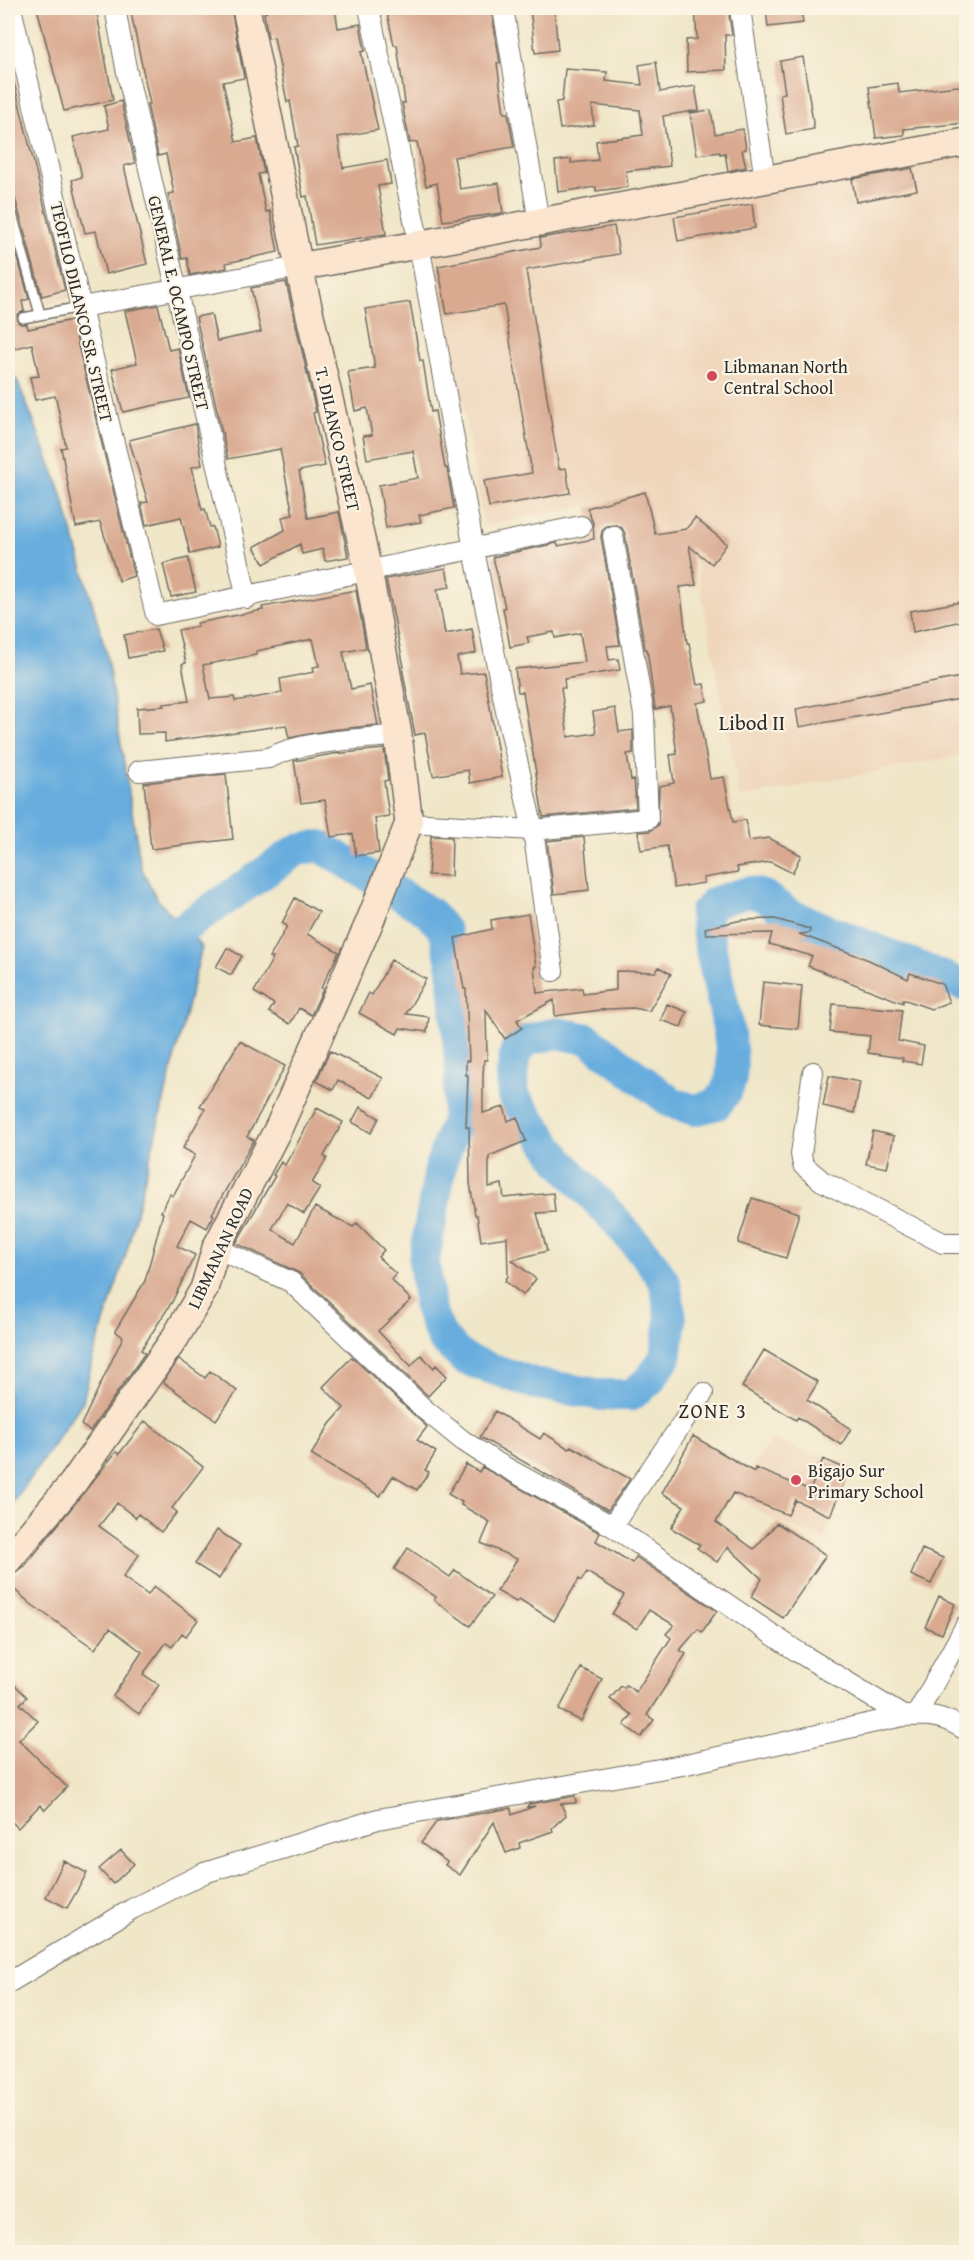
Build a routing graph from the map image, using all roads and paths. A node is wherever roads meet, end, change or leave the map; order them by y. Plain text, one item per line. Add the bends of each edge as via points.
1 (11, 8) edge
2 (115, 8) edge
3 (246, 8) edge
4 (369, 8) edge
5 (503, 8) edge
6 (740, 8) edge
7 (966, 142) edge
8 (765, 180) junction
9 (8, 201) edge
10 (539, 222) junction
11 (419, 244) junction
12 (299, 267) junction
13 (176, 289) junction
14 (81, 307) junction
15 (40, 314) junction
16 (23, 318) dead end
17 (580, 526) dead end
18 (613, 536) dead end
19 (474, 550) junction
20 (368, 570) junction
21 (247, 598) junction
22 (398, 735) junction
23 (139, 771) dead end
24 (409, 823) junction
25 (533, 830) junction
26 (390, 870) joint
27 (553, 971) dead end
28 (813, 1072) dead end
29 (966, 1243) edge
30 (216, 1248) junction
31 (704, 1393) dead end
32 (612, 1526) junction
33 (8, 1560) edge
34 (966, 1625) edge
35 (909, 1716) junction
36 (966, 1730) edge
37 (8, 1983) edge

1 - 14 street, TEOFILO DILANCO SR. STREET
2 - 13 street, GENERAL E. OCAMPO STREET
3 - 12 main road, T. DILANCO STREET
4 - 11 street
5 - 10 street
6 - 8 street
7 - 8 main road
8 - 10 main road
9 - 15 lane
10 - 11 main road
11 - 12 main road
11 - 19 street
12 - 13 street
12 - 20 main road, T. DILANCO STREET
13 - 14 street
13 - 21 street, GENERAL E. OCAMPO STREET
14 - 15 lane
14 - 21 street, TEOFILO DILANCO SR. STREET via 156,615
15 - 16 lane
17 - 19 street
18 - 25 street via 644,715 648,819
19 - 20 street
19 - 25 street
20 - 21 street
20 - 22 main road, T. DILANCO STREET
22 - 23 street via 301,746 269,758
22 - 24 main road, T. DILANCO STREET
24 - 25 street
24 - 26 main road, T. DILANCO STREET
25 - 27 street
26 - 30 main road, LIBMANAN ROAD via 279,1127
28 - 29 street via 801,1154 803,1165 822,1181 943,1243
30 - 32 street via 291,1281 424,1409 462,1440
30 - 33 main road, LIBMANAN ROAD via 204,1289 175,1338 73,1483
31 - 32 street
32 - 35 street via 798,1652
34 - 35 street
35 - 36 street via 947,1719
35 - 37 street via 682,1765 378,1819 204,1873 132,1909

